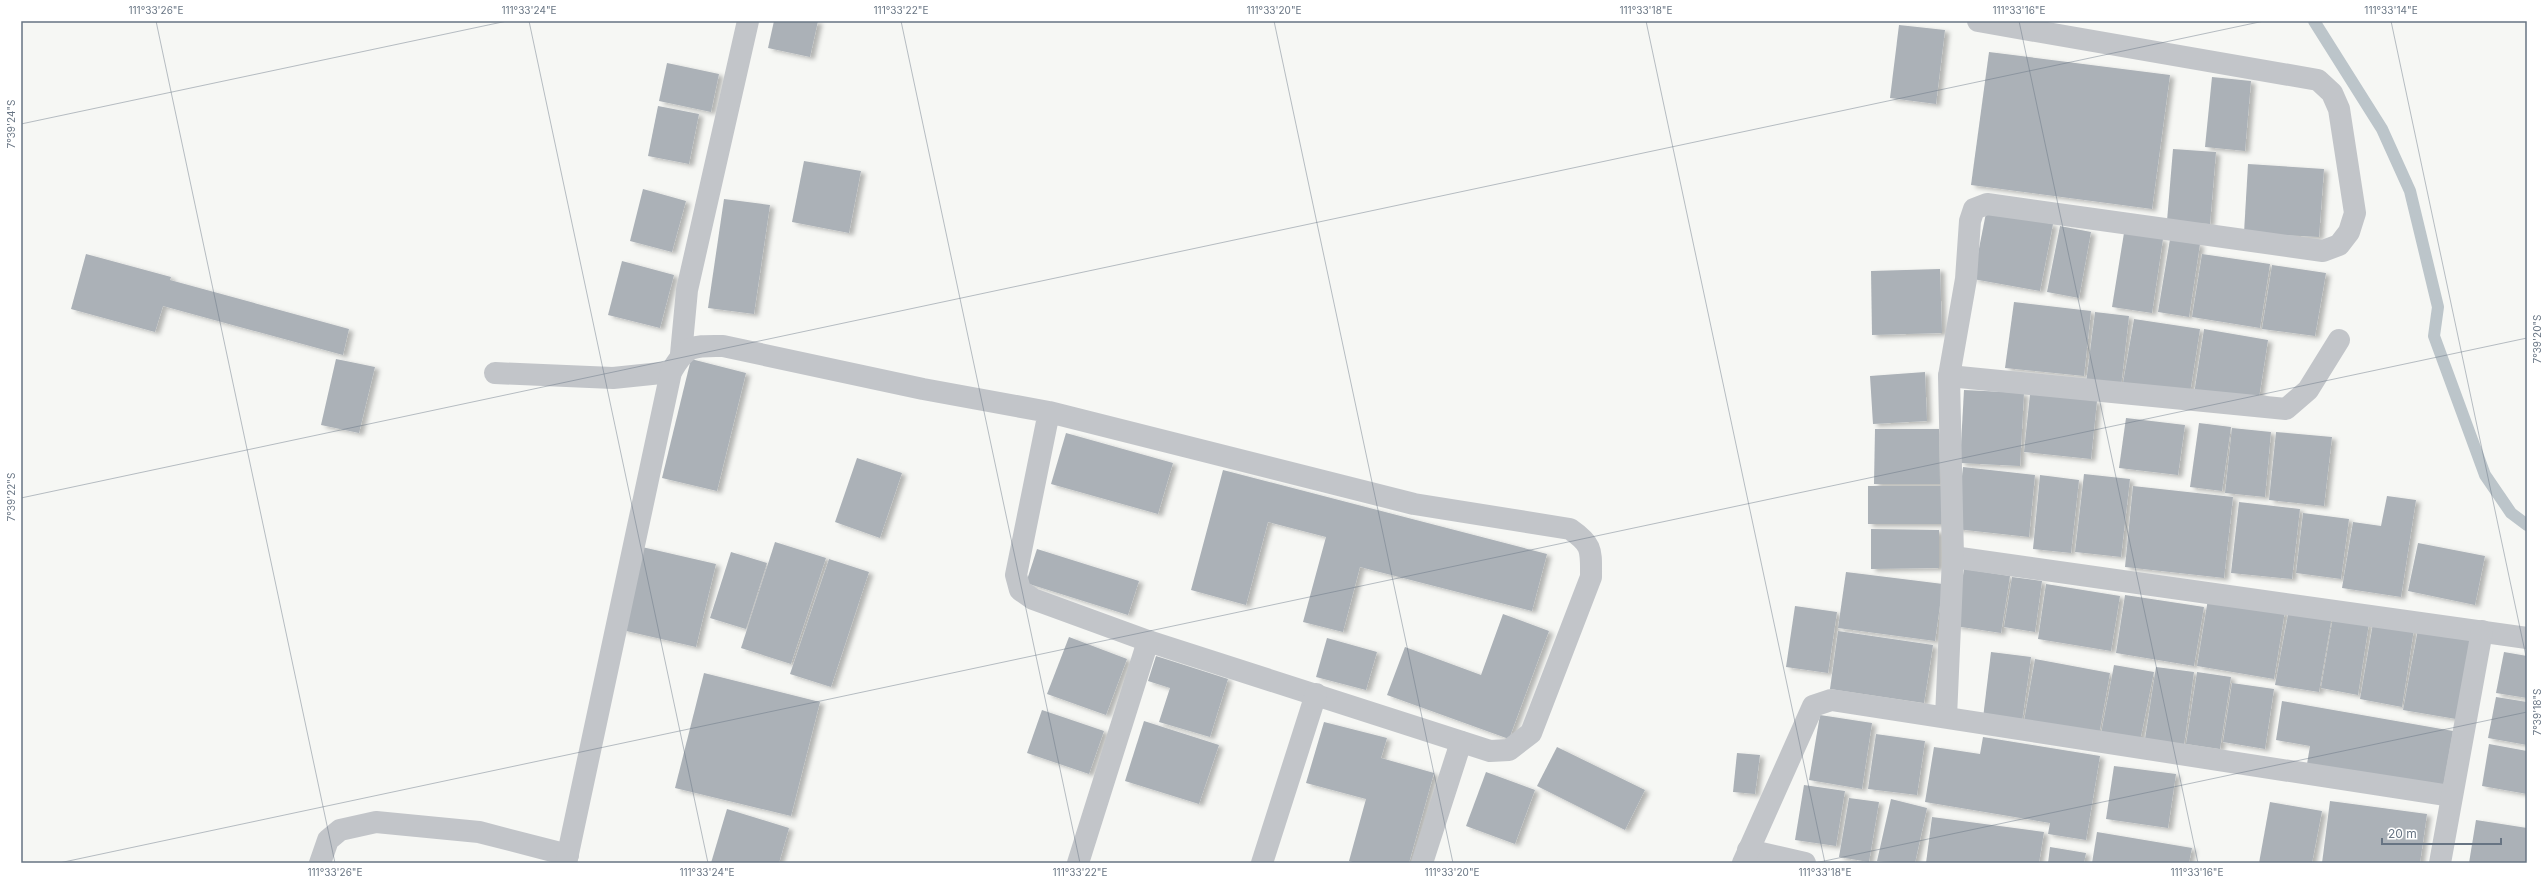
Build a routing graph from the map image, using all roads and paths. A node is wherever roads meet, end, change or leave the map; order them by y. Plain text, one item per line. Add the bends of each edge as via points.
1 (748, 21) edge
2 (1978, 21) edge
3 (2339, 340) dead end
4 (676, 363) junction
5 (495, 373) dead end
6 (1949, 376) junction
7 (1049, 412) junction
8 (1953, 557) junction
9 (2482, 631) junction
10 (2527, 638) edge
11 (1148, 641) junction
12 (1316, 694) junction
13 (1946, 717) junction
14 (1461, 742) junction
15 (2451, 796) junction
16 (1745, 856) edge
17 (567, 859) edge
18 (320, 863) edge
19 (1078, 863) edge
20 (1262, 863) edge
21 (1422, 863) edge
22 (1805, 863) edge
23 (2440, 863) edge

1 - 4 street via 687,290
2 - 6 street via 2318,80 2332,93 2339,109 2355,213 2349,232 2339,245 2323,251 1987,204 1974,209 1970,221 1966,279
3 - 6 street via 2308,390 2286,409
4 - 5 street via 613,378
4 - 7 street via 695,346 724,346 923,389
4 - 17 street
6 - 8 street
7 - 11 street via 1016,582 1020,590 1033,599
7 - 14 street via 1414,504 1570,529 1586,541 1592,556 1591,577 1531,733 1509,750 1490,751
8 - 9 street
8 - 13 street
9 - 10 street
9 - 15 street
11 - 12 street
11 - 19 street
12 - 14 street
12 - 20 street
13 - 15 street
13 - 16 street via 1831,700 1813,706
14 - 21 street
15 - 23 street
16 - 22 street
17 - 18 street via 479,832 376,822 340,830 328,840

